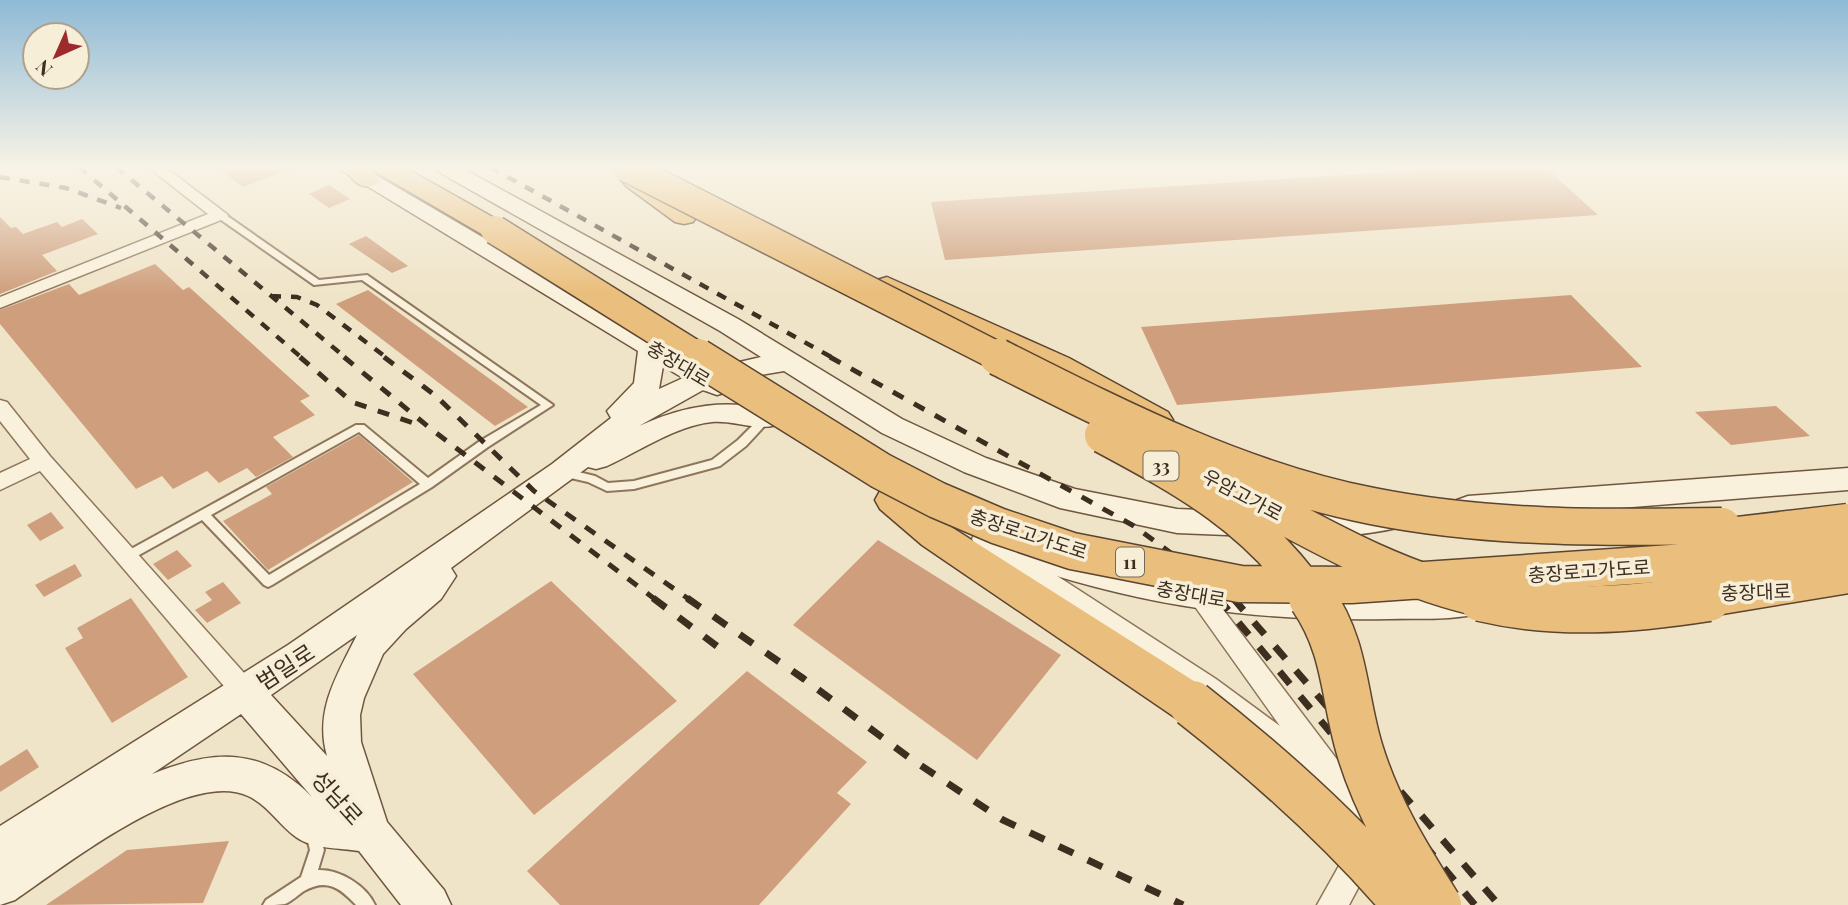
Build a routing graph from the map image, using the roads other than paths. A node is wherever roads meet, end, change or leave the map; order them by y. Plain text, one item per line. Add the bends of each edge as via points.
1 (212, 209) edge
2 (427, 209) edge
3 (461, 209) edge
4 (479, 209) edge
5 (520, 209) edge
6 (675, 209) edge
7 (697, 209) edge
8 (701, 209) edge
9 (726, 209) edge
10 (220, 215) junction
11 (503, 226) junction
12 (0, 303) edge
13 (729, 325) junction
14 (665, 354) junction
15 (786, 362) junction
16 (706, 378) junction
17 (0, 408) edge
18 (766, 418) junction
19 (594, 443) junction
20 (43, 461) junction
21 (563, 472) junction
22 (1848, 479) edge
23 (0, 482) edge
24 (428, 484) junction
25 (893, 500) junction
26 (1438, 510) junction
27 (203, 514) junction
28 (1848, 517) edge
29 (1848, 522) edge
30 (983, 539) junction
31 (464, 542) junction
32 (1848, 551) edge
33 (126, 557) junction
34 (1848, 575) edge
35 (1848, 583) edge
36 (1198, 594) junction
37 (244, 691) junction
38 (311, 824) junction
39 (370, 833) junction
40 (0, 849) edge
41 (1359, 858) junction
42 (308, 878) junction
43 (0, 885) edge
44 (271, 905) edge
45 (367, 905) edge
46 (429, 905) edge
47 (1332, 905) edge
48 (1395, 905) edge
49 (1406, 905) edge
50 (1430, 905) edge
51 (1438, 905) edge

1 - 10 street
2 - 14 main road, 충장대로
3 - 11 highway, 충장로고가도로 / 11
4 - 11 highway, 충장로고가도로 / 11
5 - 13 main road
6 - 51 highway, 33, bridge via 1186,479 1269,542 1298,576 1335,640 1359,747 1377,799
7 - 34 highway, 우암고가로, bridge via 1344,547 1455,591 1530,607 1579,611 1641,607
8 - 28 highway, 우암고가로, bridge via 1133,425 1278,483 1370,506 1460,520 1582,528 1736,526
9 - 26 highway, bridge via 1082,376 1197,447 1263,479 1367,503
10 - 12 street
10 - 24 lane via 317,283 364,277 548,405
11 - 29 highway, 충장로고가도로 / 11, bridge via 898,457 1009,509 1074,529 1232,561 1340,564 1642,546
11 - 32 highway, 충장로고가도로 / 11, bridge via 881,471 998,526 1072,551 1240,584 1351,585
13 - 14 main road via 711,351 688,361
13 - 15 main road
14 - 16 main road, 충장대로
14 - 19 main road via 647,386 610,420
15 - 16 main road via 756,364
15 - 26 main road via 892,426 975,466 1066,499 1177,521 1279,525 1363,522
16 - 18 main road, 충장대로
16 - 19 main road via 649,407
17 - 20 street
18 - 21 main road via 727,412 696,416 665,425
18 - 21 lane via 716,463 634,485 607,487
18 - 25 main road, 충장대로
19 - 21 main road
20 - 23 street
20 - 33 street
21 - 31 main road, 범일로
22 - 26 main road
24 - 27 lane via 360,427
24 - 27 lane via 268,582
25 - 30 main road, 충장대로
25 - 49 highway, bridge via 934,535 1192,704 1254,751 1321,812
27 - 33 lane
30 - 36 main road, 충장대로 via 1076,570
30 - 41 street via 1239,708 1282,742 1317,783
31 - 37 main road, 범일로
31 - 39 main road via 429,590 370,645 345,698 342,742
33 - 37 street
35 - 36 main road, 충장대로 via 1801,589 1385,605 1263,603
36 - 50 street
37 - 39 main road, 성남로
37 - 40 main road, 범일로
38 - 39 main road
38 - 42 lane via 317,850
38 - 43 main road via 287,799 253,777 187,778 124,804
39 - 46 main road, 성남로
41 - 47 street
41 - 48 street
42 - 44 lane
42 - 45 lane via 330,877 351,886

